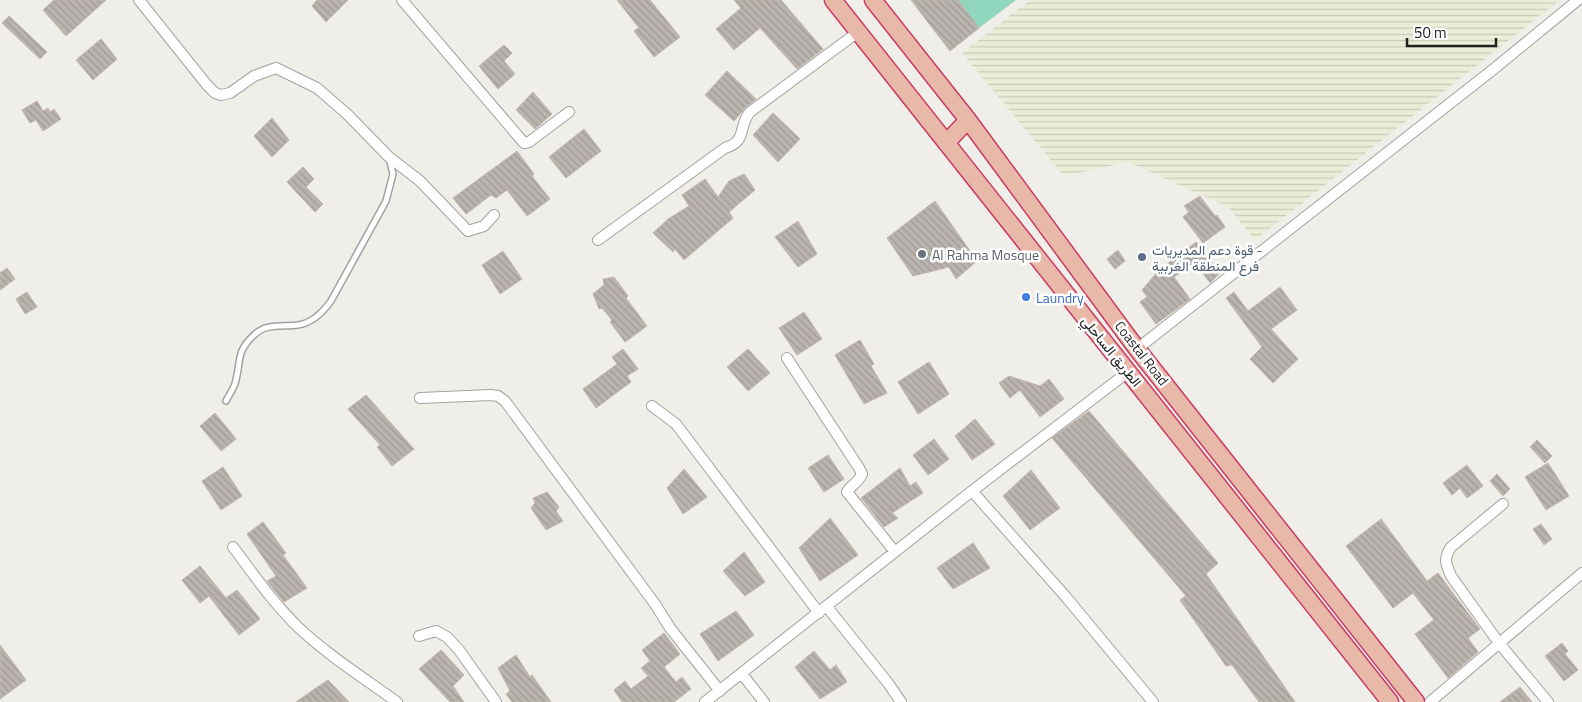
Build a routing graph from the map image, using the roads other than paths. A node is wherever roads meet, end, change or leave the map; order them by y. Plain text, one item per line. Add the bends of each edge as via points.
1 (139, 0) edge
2 (402, 0) edge
3 (833, 0) edge
4 (873, 0) edge
5 (1578, 0) edge
6 (858, 32) junction
7 (569, 112) dead end
8 (968, 120) junction
9 (946, 143) junction
10 (389, 158) junction
11 (494, 215) dead end
12 (598, 240) dead end
13 (1137, 349) junction
14 (787, 358) dead end
15 (1128, 372) junction
16 (420, 398) dead end
17 (226, 401) dead end
18 (652, 406) dead end
19 (972, 490) junction
20 (1503, 504) dead end
21 (233, 547) dead end
22 (895, 552) junction
23 (1582, 573) edge
24 (823, 610) junction
25 (419, 636) dead end
26 (1499, 643) junction
27 (742, 674) junction
28 (720, 691) junction
29 (398, 702) edge
30 (496, 702) edge
31 (705, 702) edge
32 (764, 702) edge
33 (901, 702) edge
34 (1153, 702) edge
35 (1390, 702) edge
36 (1416, 702) edge
37 (1430, 702) edge
38 (1548, 702) edge

1 - 10 street via 215,93 230,93 254,76 276,68 317,88
2 - 7 street via 524,143
3 - 6 highway, الطريق الساحلي
4 - 8 highway, Coastal Road
5 - 13 street
6 - 9 highway, الطريق الساحلي
6 - 12 street via 750,112 744,119 736,144 725,148
8 - 9 highway
8 - 13 highway, Coastal Road
9 - 15 highway, الطريق الساحلي
10 - 11 street via 420,182 468,231 484,226
10 - 17 lane via 393,174 386,201 331,301 315,319 300,325 276,325 252,336 240,353 236,382
13 - 36 highway, Coastal Road
14 - 22 street via 862,474 847,492
15 - 19 street
15 - 35 highway, الطريق الساحلي
16 - 28 street via 491,395 505,400 670,628
18 - 24 street via 676,424
19 - 22 street
19 - 34 street
20 - 26 street via 1446,554 1451,576
21 - 29 street via 274,603 300,628 353,672
22 - 24 street
23 - 26 street
24 - 27 street
24 - 33 street
25 - 30 street via 436,631 447,636
26 - 37 street
26 - 38 street
27 - 28 street
27 - 32 street
28 - 31 street

